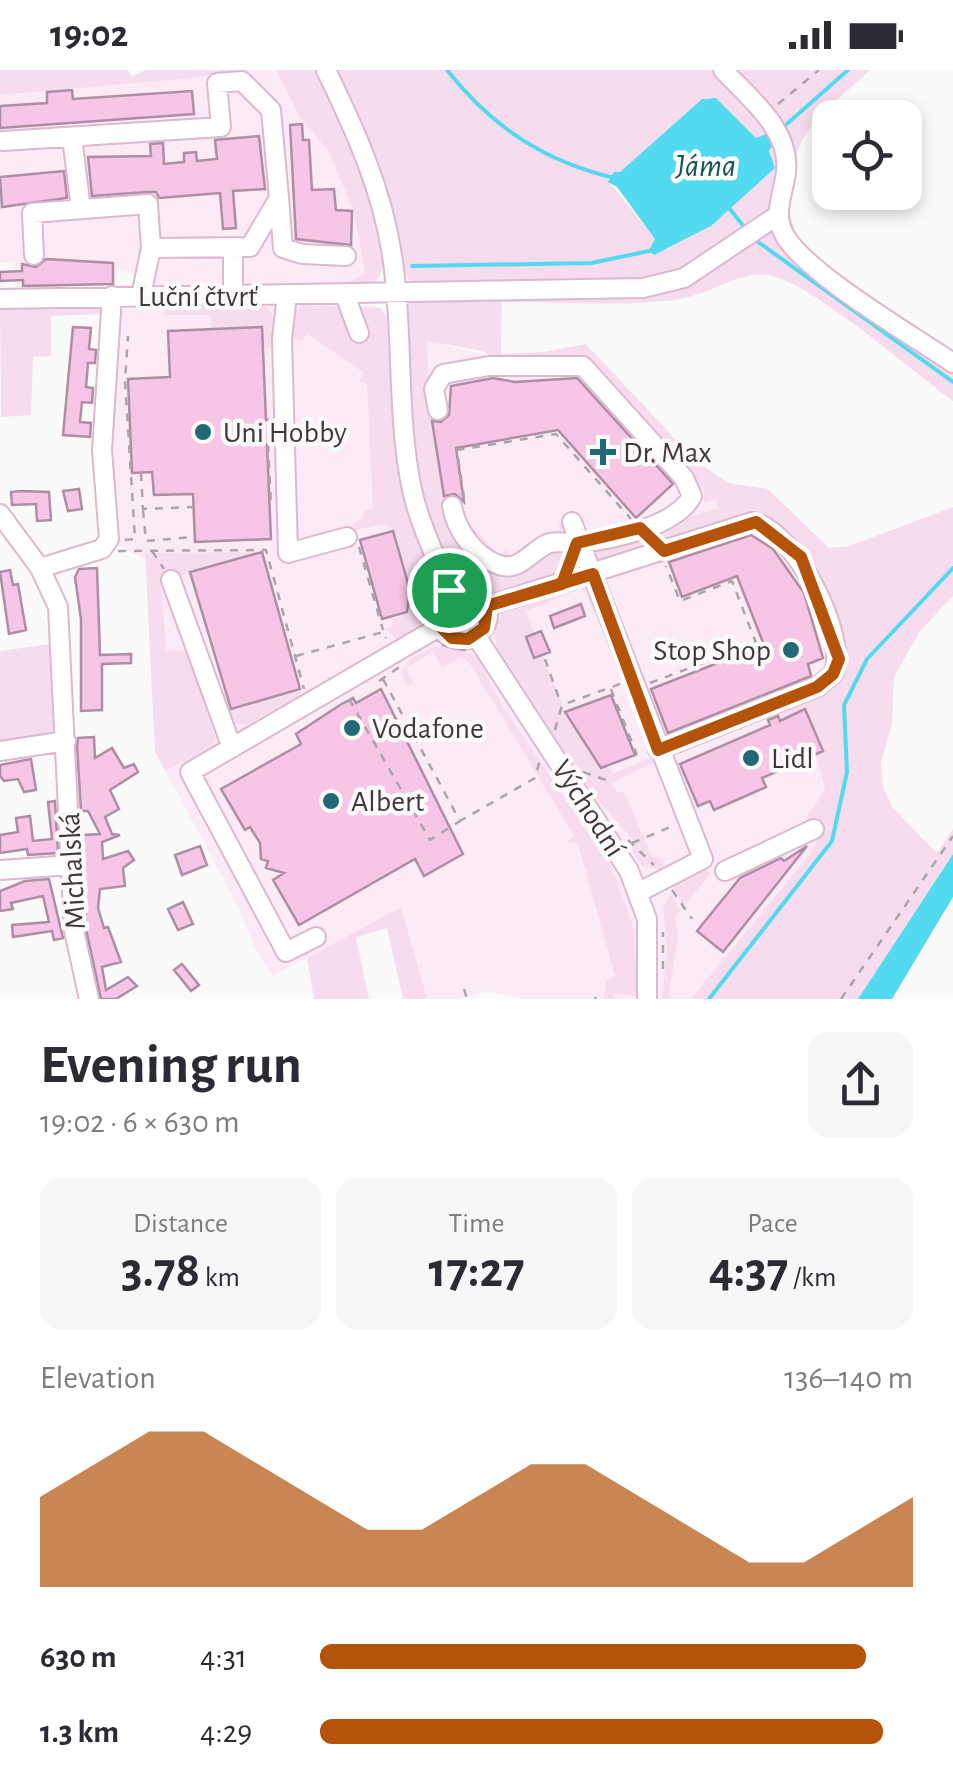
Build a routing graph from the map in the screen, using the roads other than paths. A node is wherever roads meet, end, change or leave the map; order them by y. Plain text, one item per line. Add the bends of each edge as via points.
1 (326, 70) edge
2 (723, 70) edge
3 (72, 137) junction
4 (4, 141) dead end
5 (279, 198) junction
6 (81, 209) junction
7 (778, 214) junction
8 (234, 247) junction
9 (151, 248) junction
10 (34, 255) dead end
11 (346, 256) dead end
12 (233, 295) junction
13 (281, 295) junction
14 (345, 295) junction
15 (396, 295) junction
16 (112, 296) junction
17 (141, 296) junction
18 (0, 299) edge
19 (359, 332) dead end
20 (953, 364) edge
21 (438, 410) dead end
22 (459, 505) road end
23 (0, 514) edge
24 (572, 522) dead end
25 (352, 539) road end
26 (577, 543) junction
27 (40, 568) junction
28 (593, 574) junction
29 (171, 580) road end
30 (562, 584) junction
31 (449, 590) junction
32 (487, 606) junction
33 (439, 627) junction
34 (476, 636) junction
35 (66, 742) junction
36 (232, 748) junction
37 (658, 750) junction
38 (0, 751) edge
39 (814, 829) dead end
40 (71, 865) junction
41 (0, 870) edge
42 (725, 871) dead end
43 (639, 892) junction
44 (316, 937) dead end
45 (88, 999) edge
46 (648, 999) edge

1 - 15 street via 378,194
2 - 7 street via 773,127 787,171
3 - 4 street
3 - 5 street via 221,127 217,82 242,81 271,110
3 - 6 street
5 - 8 street via 250,247
5 - 11 street via 283,248
6 - 9 street via 148,204
6 - 10 street via 32,213
7 - 15 street, Luční čtvrť via 716,260 663,284
7 - 20 street via 785,238 802,258
8 - 9 street
8 - 12 street
9 - 17 street
12 - 13 street, Luční čtvrť
12 - 17 street, Luční čtvrť
13 - 14 street, Luční čtvrť
13 - 25 street via 288,554
14 - 15 street, Luční čtvrť
14 - 19 street
15 - 31 street via 410,478
16 - 17 street, Luční čtvrť
16 - 18 street, Luční čtvrť
16 - 27 street via 102,450 109,539 102,549
21 - 26 street via 434,389 443,374 489,366 583,366 692,492 688,503 640,528
22 - 26 street via 467,540 502,566 522,562 550,542
23 - 27 street, Michalská
24 - 26 street
26 - 28 street
26 - 30 street
27 - 35 street, Michalská via 58,607
28 - 30 street
28 - 37 street
28 - 37 street via 752,522 763,525 783,552 801,557 838,650 833,674 817,687
29 - 36 street
30 - 32 street
31 - 32 street via 472,589
31 - 33 street via 435,609
32 - 34 street via 487,622
33 - 34 street via 452,638
33 - 36 street
34 - 43 street, Východní
35 - 38 street
35 - 40 street, Michalská
36 - 44 street via 190,772 286,952
37 - 43 street via 702,859
39 - 42 street
40 - 41 street
40 - 45 street, Michalská via 74,931
43 - 46 street, Východní via 650,941

